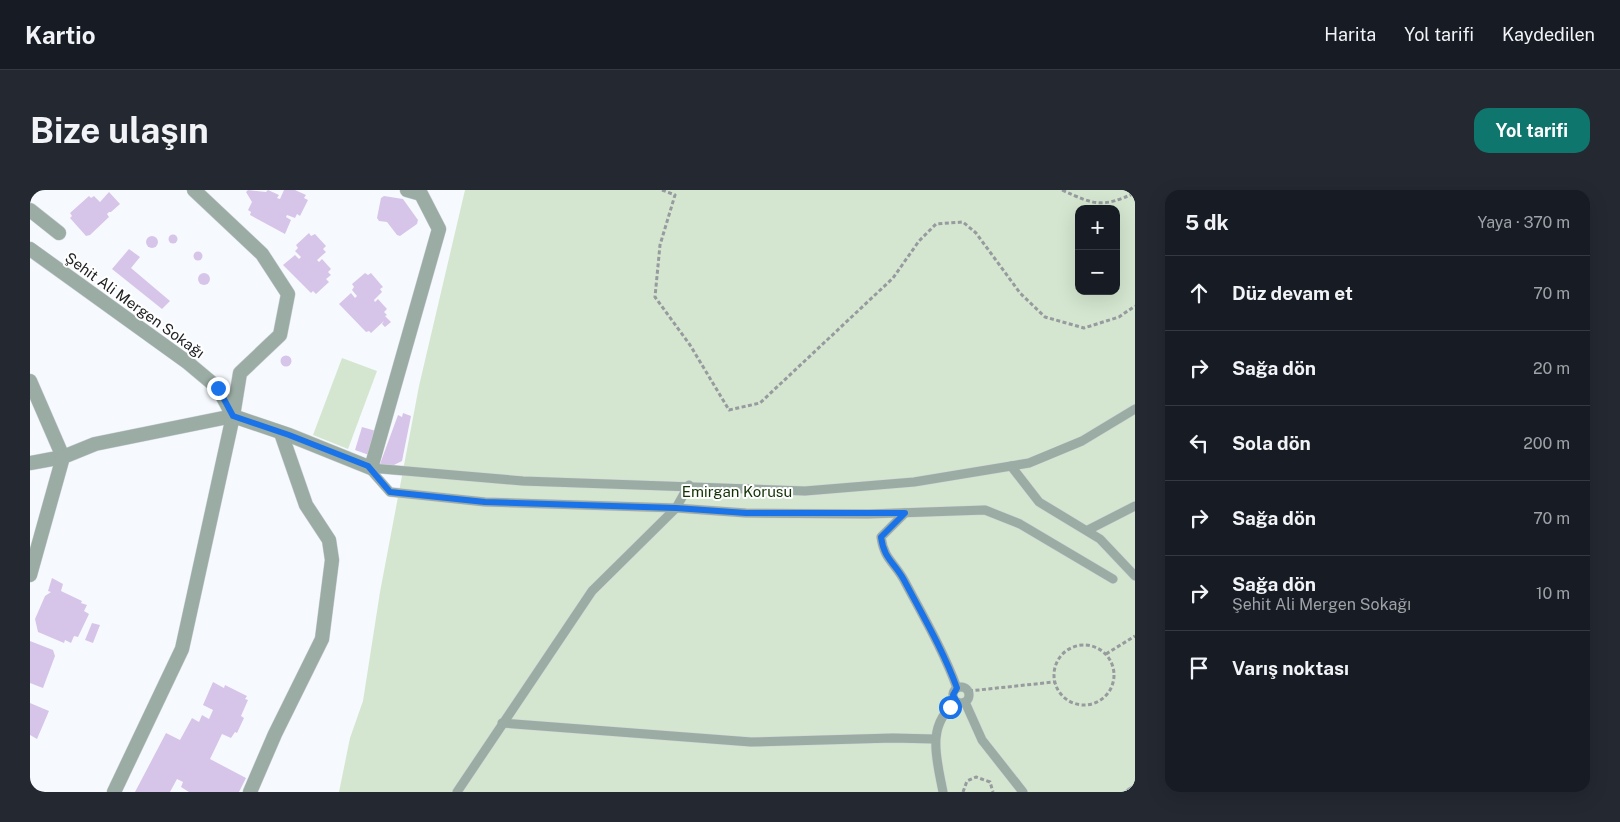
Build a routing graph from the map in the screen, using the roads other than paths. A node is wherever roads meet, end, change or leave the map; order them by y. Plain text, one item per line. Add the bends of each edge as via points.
1 (194, 190) edge
2 (407, 190) edge
3 (30, 210) edge
4 (59, 233) dead end
5 (30, 249) edge
6 (30, 381) edge
7 (1135, 409) edge
8 (233, 416) junction
9 (281, 433) junction
10 (63, 456) junction
11 (30, 462) edge
12 (1011, 466) junction
13 (369, 467) junction
14 (689, 485) junction
15 (1135, 506) edge
16 (676, 508) junction
17 (905, 513) junction
18 (1088, 530) junction
19 (30, 576) edge
20 (1135, 576) edge
21 (1113, 579) dead end
22 (957, 688) junction
23 (961, 702) junction
24 (502, 723) junction
25 (934, 739) junction
26 (1135, 789) edge
27 (114, 792) edge
28 (250, 792) edge
29 (457, 792) edge
30 (944, 792) edge
31 (1023, 792) edge
32 (1130, 792) edge

1 - 8 street via 262,254 288,294 280,335 240,373
2 - 13 street via 421,194 440,229
3 - 4 street
5 - 8 street, Şehit Ali Mergen Sokağı via 187,362 218,388
6 - 10 street
7 - 12 lane via 1082,441
8 - 9 street
8 - 10 street via 95,444
8 - 27 street via 182,649
9 - 13 street
9 - 28 street via 306,505 330,540 332,560 322,639
10 - 11 street
10 - 19 street
12 - 14 lane via 914,482 805,491
12 - 18 lane via 1039,502
13 - 14 lane via 523,481
13 - 16 lane via 390,492 485,502
14 - 16 lane
15 - 18 lane
16 - 17 lane via 746,513
16 - 24 lane via 592,591
17 - 21 lane via 985,510 1020,524
17 - 22 lane via 881,537 883,552 899,572 944,654
18 - 20 lane
22 - 23 lane via 953,695
22 - 23 lane via 965,688 970,695
23 - 25 lane via 944,713
23 - 31 lane via 982,740
24 - 25 lane via 751,742
24 - 29 lane
25 - 30 lane
26 - 32 lane

